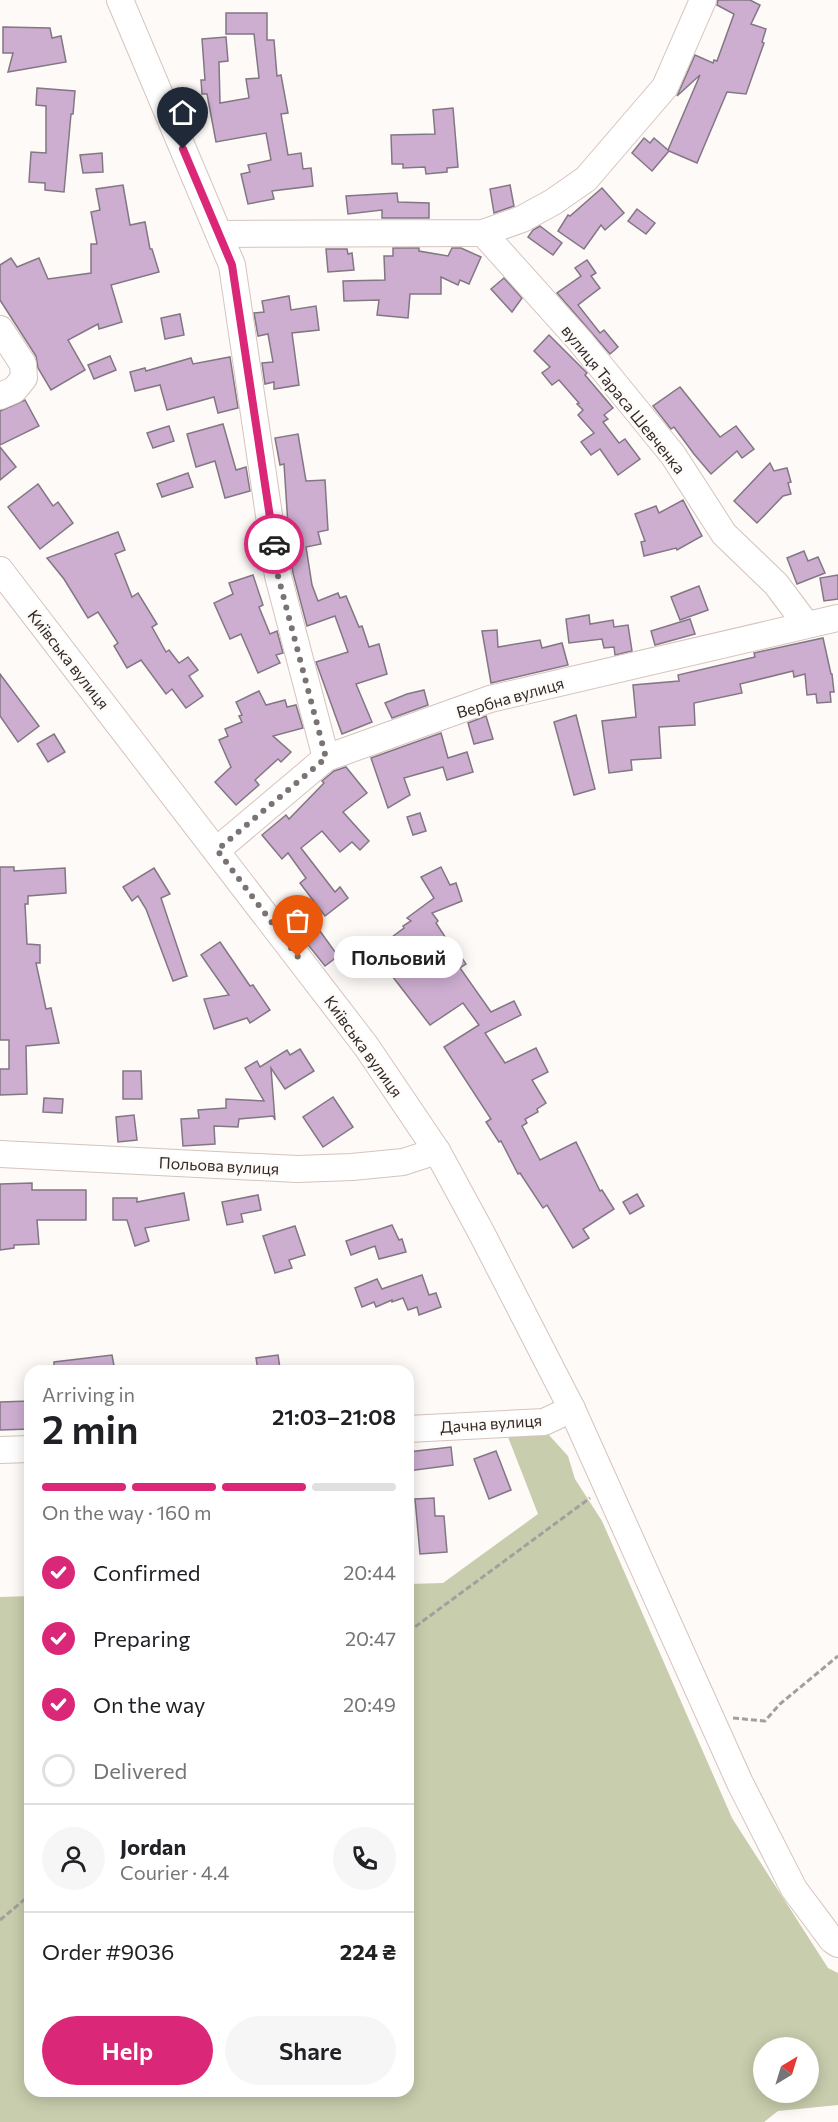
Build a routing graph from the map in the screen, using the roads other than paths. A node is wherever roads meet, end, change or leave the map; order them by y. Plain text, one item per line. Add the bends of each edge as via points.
1 (120, 0) edge
2 (703, 0) edge
3 (483, 232) junction
4 (219, 234) junction
5 (0, 329) edge
6 (0, 396) edge
7 (0, 570) edge
8 (838, 618) edge
9 (806, 624) junction
10 (326, 758) junction
11 (217, 850) junction
12 (437, 1151) junction
13 (0, 1154) edge
14 (572, 1409) junction
15 (414, 1428) edge
16 (24, 1449) edge
17 (0, 1450) edge
18 (835, 1942) edge

1 - 4 street
2 - 3 street via 665,87 586,179 522,219
3 - 4 street
3 - 9 street, вулиця Тараса Шевченка via 673,455 724,534 776,584
4 - 10 street via 232,265 278,576
5 - 6 street via 23,364 24,378 14,390
7 - 11 street, Київська вулиця
8 - 9 street, Вербна вулиця
9 - 10 street, Вербна вулиця via 490,699
10 - 11 street, Вербна вулиця
11 - 12 street, Київська вулиця via 366,1046
12 - 13 street, Польова вулиця via 403,1162 297,1169
12 - 14 street, Київська вулиця
14 - 15 street, Дачна вулиця via 544,1422
14 - 18 street, Київська вулиця via 740,1783 794,1889
16 - 17 street

